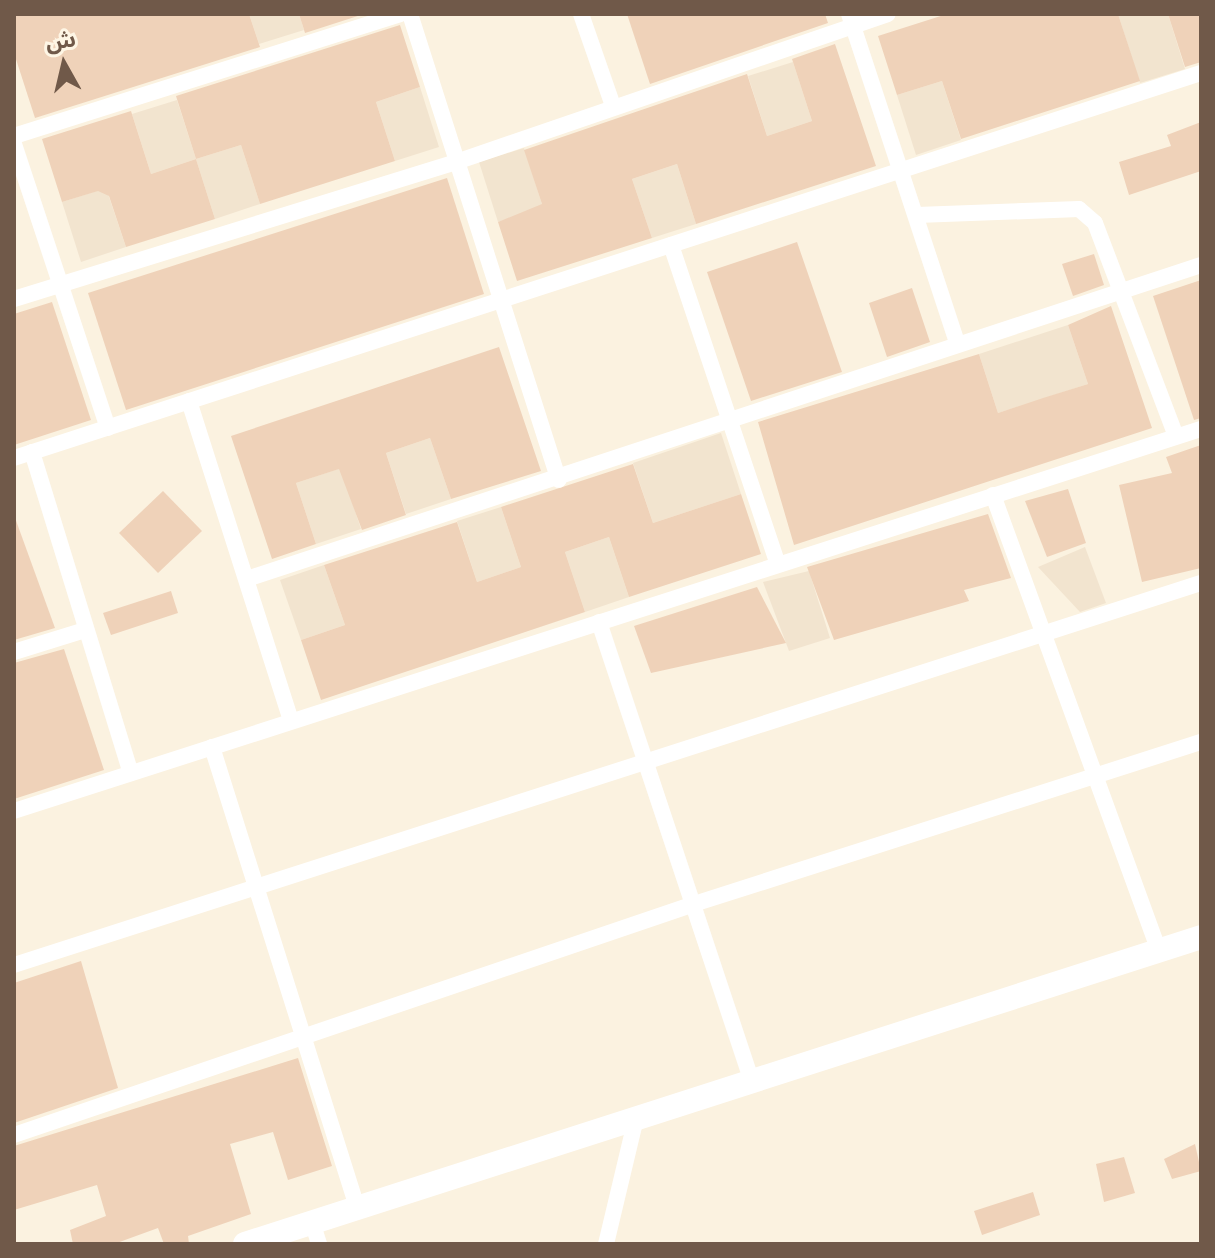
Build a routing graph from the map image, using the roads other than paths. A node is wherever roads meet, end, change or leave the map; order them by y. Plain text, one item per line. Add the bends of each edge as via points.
1 (400, 14) edge
2 (410, 14) edge
3 (581, 14) edge
4 (888, 14) edge
5 (851, 20) edge
6 (1201, 73) edge
7 (613, 106) junction
8 (14, 136) edge
9 (14, 144) edge
10 (459, 161) junction
11 (900, 171) junction
12 (917, 215) junction
13 (671, 245) junction
14 (1201, 265) edge
15 (61, 284) junction
16 (1122, 290) junction
17 (14, 299) edge
18 (500, 300) junction
19 (957, 342) junction
20 (189, 401) junction
21 (726, 421) junction
22 (108, 428) junction
23 (1201, 429) edge
24 (1176, 436) junction
25 (32, 452) junction
26 (14, 458) edge
27 (559, 480) junction
28 (993, 495) junction
29 (778, 564) junction
30 (247, 579) junction
31 (1201, 583) edge
32 (599, 622) junction
33 (85, 630) junction
34 (1044, 633) junction
35 (14, 652) edge
36 (291, 721) junction
37 (1201, 742) edge
38 (212, 747) junction
39 (651, 761) junction
40 (131, 773) junction
41 (1096, 775) junction
42 (14, 811) edge
43 (256, 887) junction
44 (697, 903) junction
45 (1201, 937) edge
46 (1159, 951) junction
47 (14, 965) edge
48 (301, 1038) junction
49 (752, 1081) junction
50 (636, 1118) junction
51 (14, 1135) edge
52 (357, 1208) junction
53 (315, 1233) edge
54 (245, 1244) edge
55 (606, 1244) edge

1 - 8 street
2 - 10 street
3 - 7 street
4 - 5 street
5 - 7 street
5 - 11 street
6 - 11 street
7 - 10 street
9 - 15 street
10 - 15 street
10 - 18 street
11 - 12 street
11 - 13 street
12 - 16 street via 1079,209 1095,223
12 - 19 street
13 - 18 street
13 - 21 street
14 - 16 street
15 - 17 street
15 - 22 street
16 - 19 street
16 - 24 street
18 - 20 street
18 - 27 street
19 - 21 street
20 - 22 street
20 - 30 street
21 - 27 street
21 - 29 street
22 - 25 street
23 - 24 street
24 - 28 street
25 - 26 street
25 - 33 street
27 - 30 street
28 - 29 street
28 - 34 street
29 - 32 street
30 - 36 street
31 - 34 street
32 - 36 street
32 - 39 street
33 - 35 street
33 - 40 street
34 - 39 street
34 - 41 street
36 - 38 street
37 - 41 street
38 - 40 street
38 - 43 street
39 - 43 street
39 - 44 street
40 - 42 street
41 - 44 street
41 - 46 street
43 - 47 street
43 - 48 street
44 - 48 street
44 - 49 street
45 - 46 street
46 - 49 street
48 - 51 street
48 - 52 street
49 - 50 street
50 - 52 street
50 - 55 street
52 - 53 street
53 - 54 street

